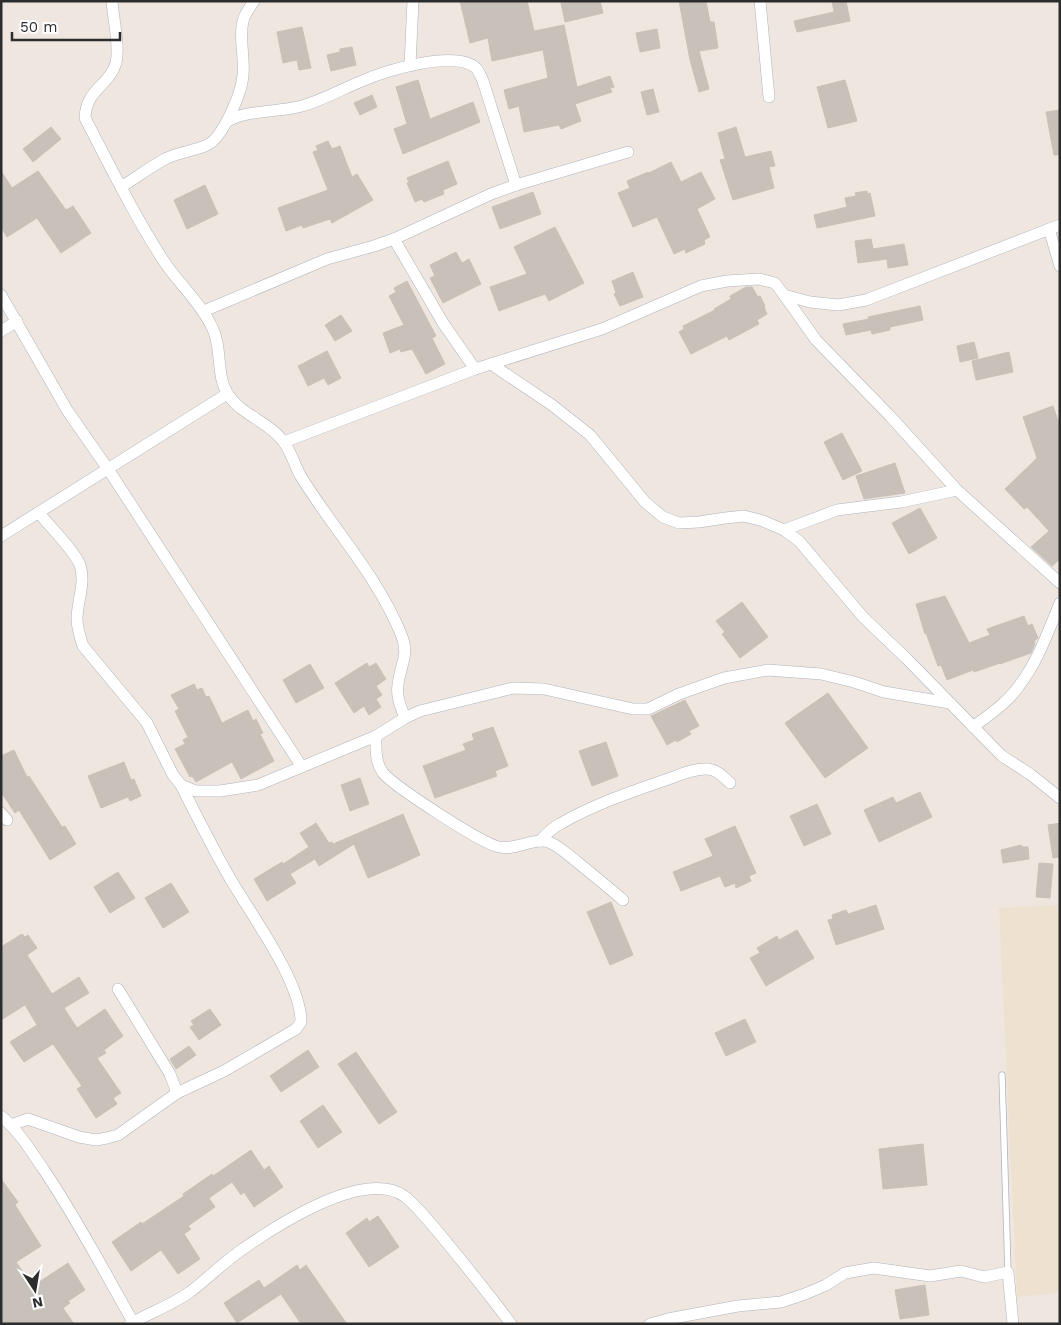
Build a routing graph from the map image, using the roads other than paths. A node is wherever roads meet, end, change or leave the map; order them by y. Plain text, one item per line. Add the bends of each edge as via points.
1 (112, 1) edge
2 (254, 1) edge
3 (413, 1) edge
4 (760, 1) edge
5 (410, 65) junction
6 (770, 97) dead end
7 (228, 121) junction
8 (628, 152) dead end
9 (516, 185) junction
10 (122, 187) junction
11 (1055, 227) edge
12 (394, 238) junction
13 (1060, 266) edge
14 (1, 295) edge
15 (784, 295) junction
16 (204, 311) junction
17 (16, 322) junction
18 (1, 331) edge
19 (491, 364) junction
20 (475, 369) junction
21 (228, 394) junction
22 (284, 442) junction
23 (108, 470) junction
24 (957, 490) junction
25 (39, 513) junction
26 (784, 530) junction
27 (1, 536) edge
28 (1060, 583) edge
29 (1060, 603) edge
30 (950, 703) junction
31 (405, 718) junction
32 (973, 727) junction
33 (376, 736) junction
34 (302, 767) junction
35 (730, 783) dead end
36 (181, 785) junction
37 (1060, 798) edge
38 (540, 841) junction
39 (623, 900) dead end
40 (118, 989) dead end
41 (1002, 1075) dead end
42 (177, 1093) junction
43 (1, 1116) edge
44 (11, 1125) junction
45 (1008, 1272) junction
46 (131, 1323) edge
47 (511, 1324) edge
48 (650, 1324) edge
49 (1013, 1324) edge

1 - 10 street via 116,62 111,73 89,98 85,118
2 - 7 street via 244,17 243,76
3 - 5 street
4 - 6 street
5 - 7 street via 301,106
5 - 9 street via 461,61 477,69
7 - 10 street via 209,145 164,159
8 - 9 street
9 - 12 street
10 - 16 street via 171,273
11 - 13 street
11 - 15 street via 866,300 838,305
12 - 16 street via 327,259
12 - 20 street via 443,323
14 - 17 street
15 - 19 street via 775,283 759,279 701,286 602,329
15 - 24 street via 816,340
16 - 21 street via 218,339 222,380
17 - 18 street
17 - 23 street via 67,410
19 - 20 street
19 - 26 street via 590,434 645,502 663,516 679,523 744,516 763,520
20 - 22 street
21 - 22 street
21 - 23 street
22 - 31 street via 300,474 366,568 401,633 406,647 398,685
23 - 25 street
23 - 34 street
24 - 26 street via 901,502 837,510
24 - 28 street
25 - 27 street
25 - 36 street via 80,566 77,620 83,646 147,723
26 - 30 street via 799,541 863,618
29 - 32 street via 1044,643 1019,687 1000,707
30 - 31 street via 884,692 821,674 768,670 724,678 648,709 633,710 544,689 514,688 420,711
30 - 32 street
31 - 33 street
32 - 37 street via 1002,756
33 - 34 street
33 - 38 street via 377,761 382,772 441,814 499,847 513,848
34 - 36 street via 258,784 220,791 196,791
35 - 38 street via 716,770 693,771 584,812 550,830
36 - 42 street via 230,878 284,968 301,1011 301,1022 296,1029 224,1071
38 - 39 street via 551,842
40 - 42 street via 170,1074
41 - 45 lane
42 - 44 street via 118,1134 107,1138 79,1137 28,1119
43 - 44 street
44 - 46 street via 72,1212
45 - 48 street via 984,1277 961,1271 930,1276 874,1268 845,1273 819,1288 781,1302 738,1306
45 - 49 street
46 - 47 street via 188,1293 240,1251 302,1212 342,1194 367,1188 404,1196

